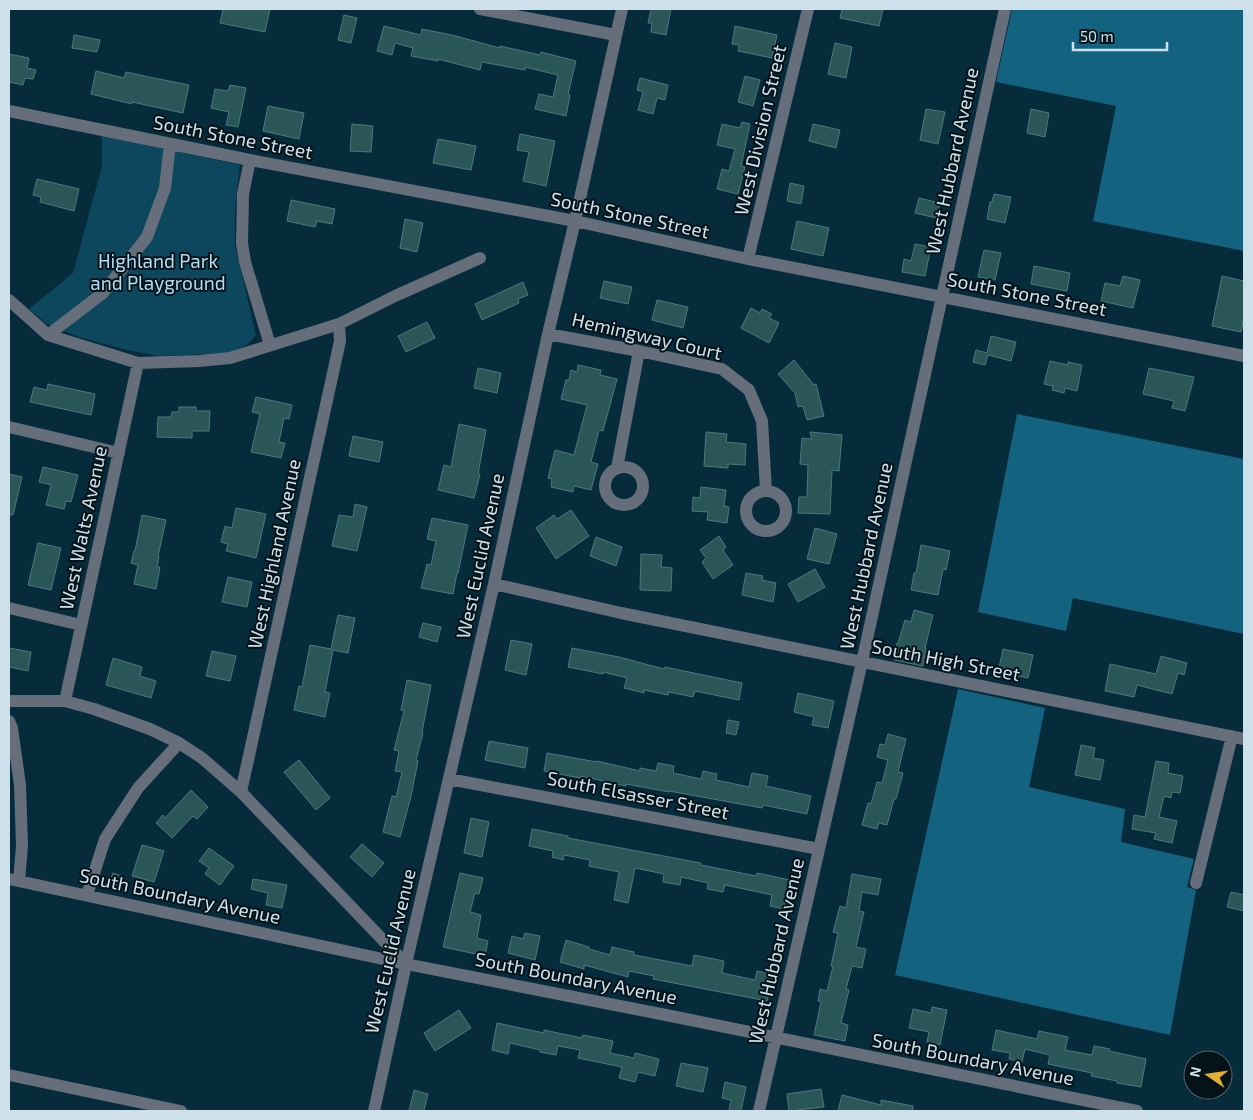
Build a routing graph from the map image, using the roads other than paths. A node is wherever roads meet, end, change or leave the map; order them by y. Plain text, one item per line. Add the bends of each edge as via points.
1 (480, 9) edge
2 (622, 9) edge
3 (808, 9) edge
4 (1005, 9) edge
5 (616, 35) junction
6 (9, 111) edge
7 (170, 144) junction
8 (250, 160) junction
9 (575, 221) junction
10 (480, 258) dead end
11 (748, 259) junction
12 (942, 297) junction
13 (9, 300) edge
14 (339, 324) junction
15 (548, 334) junction
16 (48, 335) junction
17 (270, 345) junction
18 (639, 352) junction
19 (1244, 356) edge
20 (138, 362) junction
21 (9, 427) edge
22 (119, 453) junction
23 (617, 468) dead end
24 (766, 491) dead end
25 (494, 584) junction
26 (9, 608) edge
27 (81, 626) junction
28 (862, 662) junction
29 (9, 701) edge
30 (65, 701) junction
31 (9, 721) edge
32 (1238, 737) edge
33 (179, 743) junction
34 (449, 779) junction
35 (241, 792) junction
36 (819, 849) junction
37 (14, 880) edge
38 (1196, 883) dead end
39 (87, 895) junction
40 (406, 964) junction
41 (776, 1038) junction
42 (9, 1075) edge
43 (181, 1111) edge
44 (374, 1111) edge
45 (759, 1111) edge
46 (1137, 1111) edge

1 - 5 street
2 - 5 street, West Euclid Avenue
3 - 11 street, West Division Street
4 - 12 street, West Hubbard Avenue
5 - 9 street, West Euclid Avenue
6 - 7 street, South Stone Street
7 - 8 street, South Stone Street
7 - 16 street via 165,188 147,237 103,293
8 - 9 street, South Stone Street
8 - 17 street via 243,194 242,243
9 - 11 street, South Stone Street
9 - 15 street, West Euclid Avenue
10 - 14 street
11 - 12 street, South Stone Street
12 - 19 street, South Stone Street
12 - 28 street, West Hubbard Avenue
13 - 16 street
14 - 17 street
14 - 35 street, West Highland Avenue via 340,341
15 - 18 street, Hemingway Court
15 - 25 street, West Euclid Avenue
16 - 20 street
17 - 20 street via 230,358
18 - 23 street
18 - 24 street, Hemingway Court via 722,369 749,390 762,422
20 - 22 street, West Walts Avenue
21 - 22 street
22 - 27 street, West Walts Avenue
25 - 28 street, South High Street
25 - 34 street, West Euclid Avenue
26 - 27 street
27 - 30 street, West Walts Avenue
28 - 32 street, South High Street
28 - 36 street, West Hubbard Avenue
29 - 30 street
30 - 33 street via 150,729
31 - 37 street via 20,786 22,846
32 - 38 street
33 - 35 street
33 - 39 street via 138,788 105,839
34 - 36 street, South Elsasser Street
34 - 40 street, West Euclid Avenue
35 - 40 street
36 - 41 street, West Hubbard Avenue
37 - 39 street, South Boundary Avenue
39 - 40 street, South Boundary Avenue
40 - 41 street, South Boundary Avenue
40 - 44 street, West Euclid Avenue
41 - 45 street, West Hubbard Avenue
41 - 46 street, South Boundary Avenue
42 - 43 street

